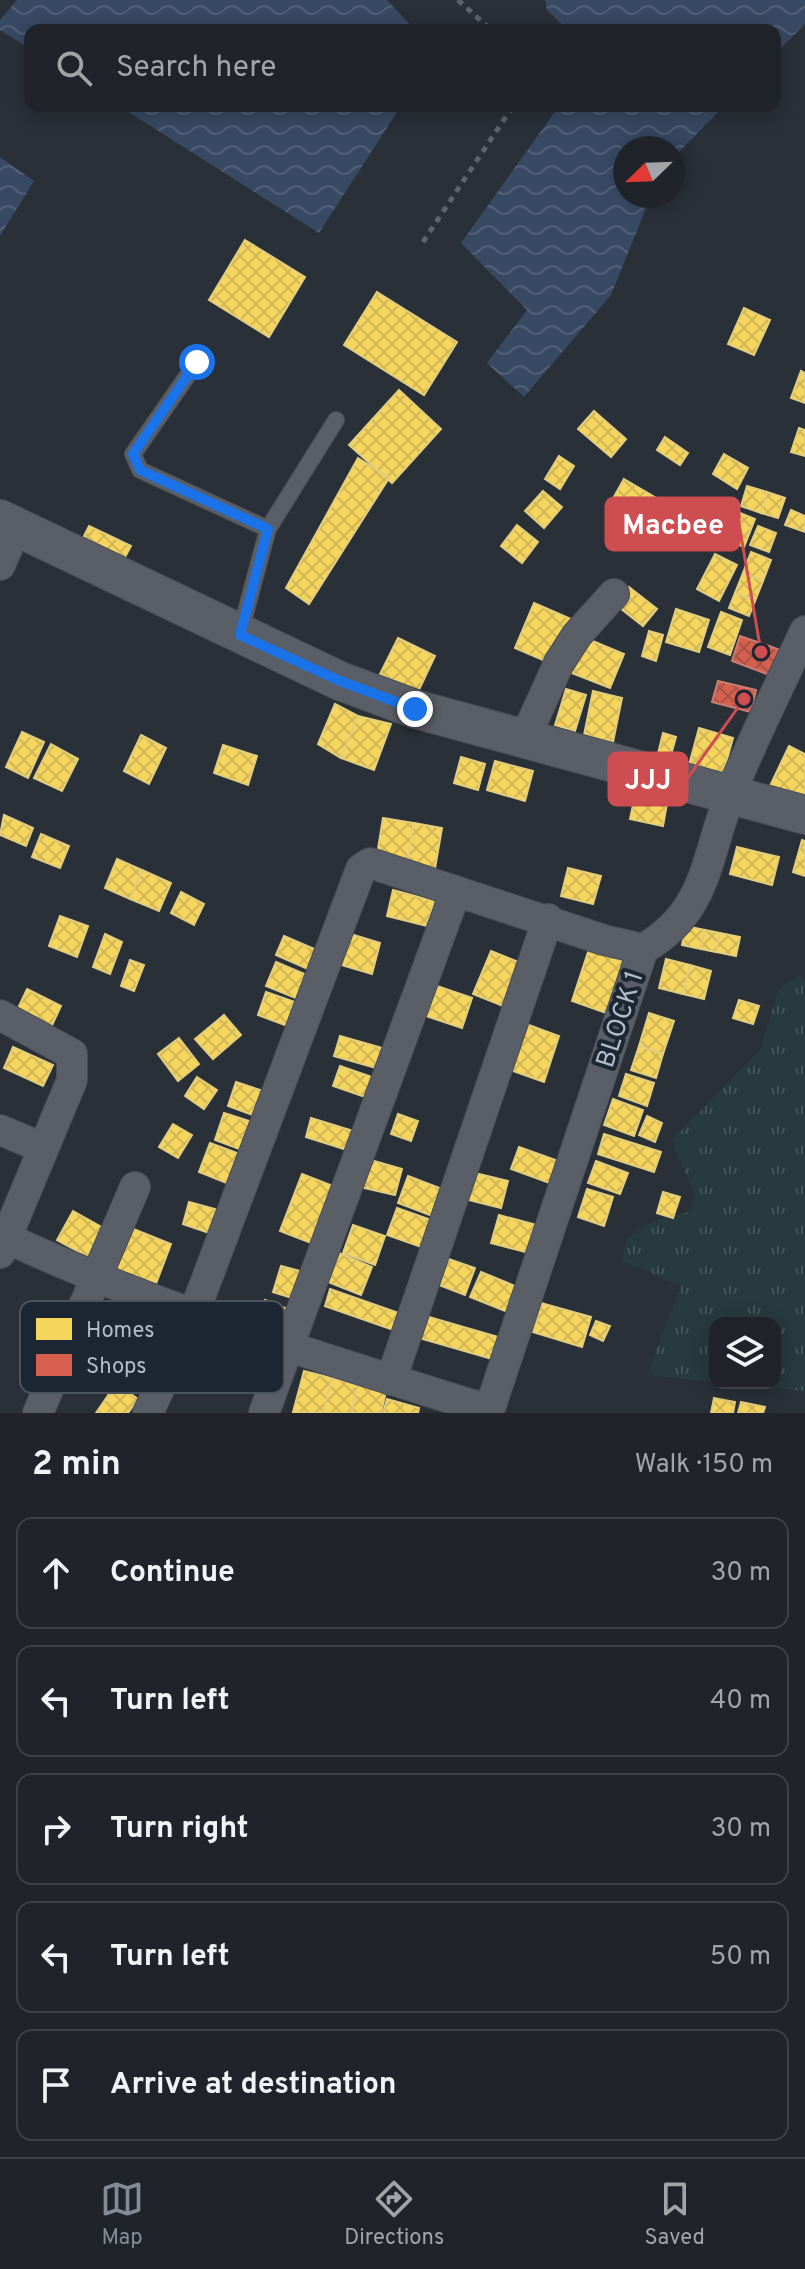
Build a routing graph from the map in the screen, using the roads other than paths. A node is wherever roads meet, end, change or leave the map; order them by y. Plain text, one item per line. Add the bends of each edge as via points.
1 (197, 362) dead end
2 (336, 420) dead end
3 (8, 523) edge
4 (268, 529) junction
5 (0, 565) edge
6 (614, 594) dead end
7 (805, 631) edge
8 (240, 635) junction
9 (524, 740) junction
10 (730, 795) junction
11 (805, 815) edge
12 (456, 891) junction
13 (548, 919) junction
14 (643, 949) junction
15 (0, 1015) edge
16 (0, 1130) edge
17 (41, 1147) junction
18 (135, 1187) dead end
19 (2, 1242) edge
20 (98, 1277) junction
21 (87, 1301) edge
22 (162, 1301) edge
23 (199, 1301) edge
24 (284, 1347) edge
25 (290, 1349) junction
26 (284, 1364) edge
27 (391, 1380) junction
28 (47, 1393) edge
29 (157, 1393) edge
30 (272, 1393) edge
31 (38, 1413) edge
32 (148, 1413) edge
33 (264, 1413) edge

1 - 4 lane via 133,454 140,470
2 - 4 lane
3 - 5 street
3 - 8 street
4 - 8 lane
6 - 9 street via 559,663
7 - 10 street, BLOCK 1
8 - 9 street via 415,709
9 - 10 street
10 - 11 street
10 - 14 street, BLOCK 1 via 701,888 669,934
12 - 13 street
12 - 23 street via 370,863 361,869
12 - 25 street
13 - 14 street
13 - 27 street
14 - 27 street, BLOCK 1 via 491,1405 482,1408
15 - 17 street via 72,1054 72,1080
16 - 17 street
17 - 19 street
18 - 20 street
19 - 20 street
20 - 21 street
20 - 22 street
24 - 25 street
25 - 26 street
25 - 27 street
28 - 31 street
29 - 32 street
30 - 33 street

